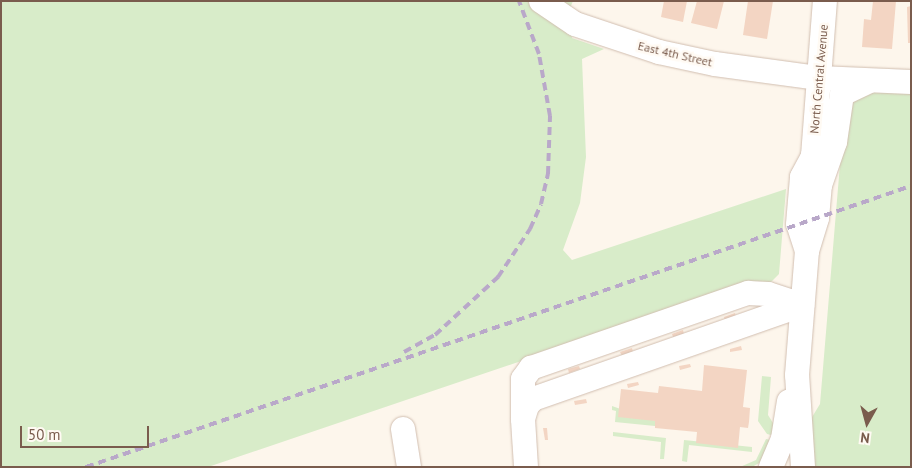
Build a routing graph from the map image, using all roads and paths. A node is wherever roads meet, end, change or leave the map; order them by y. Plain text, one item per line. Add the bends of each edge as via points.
1 (541, 1) edge
2 (825, 1) edge
3 (819, 78) junction
4 (868, 82) junction
5 (911, 82) edge
6 (813, 156) junction
7 (820, 185) junction
8 (806, 251) junction
9 (802, 305) junction
10 (797, 375) junction
11 (403, 429) dead end
12 (409, 467) edge
13 (526, 467) edge
14 (771, 467) edge
15 (779, 467) edge
16 (796, 467) edge
17 (803, 467) edge

1 - 3 street, East 4th Street via 575,24 659,52 716,64
2 - 3 street, North Central Avenue
3 - 4 street, East 4th Street
3 - 6 street, North Central Avenue
4 - 5 street, East 4th Street
4 - 7 street via 842,94 835,142
6 - 7 street, North Central Avenue
6 - 8 street, North Central Avenue via 802,177 798,224
7 - 8 street, North Central Avenue via 817,218
8 - 9 street, North Central Avenue
9 - 10 street, North Central Avenue
9 - 13 street via 545,393 530,402 523,419
10 - 14 street, North Central Avenue via 783,439
10 - 17 street, North Central Avenue
11 - 12 street
15 - 16 street

